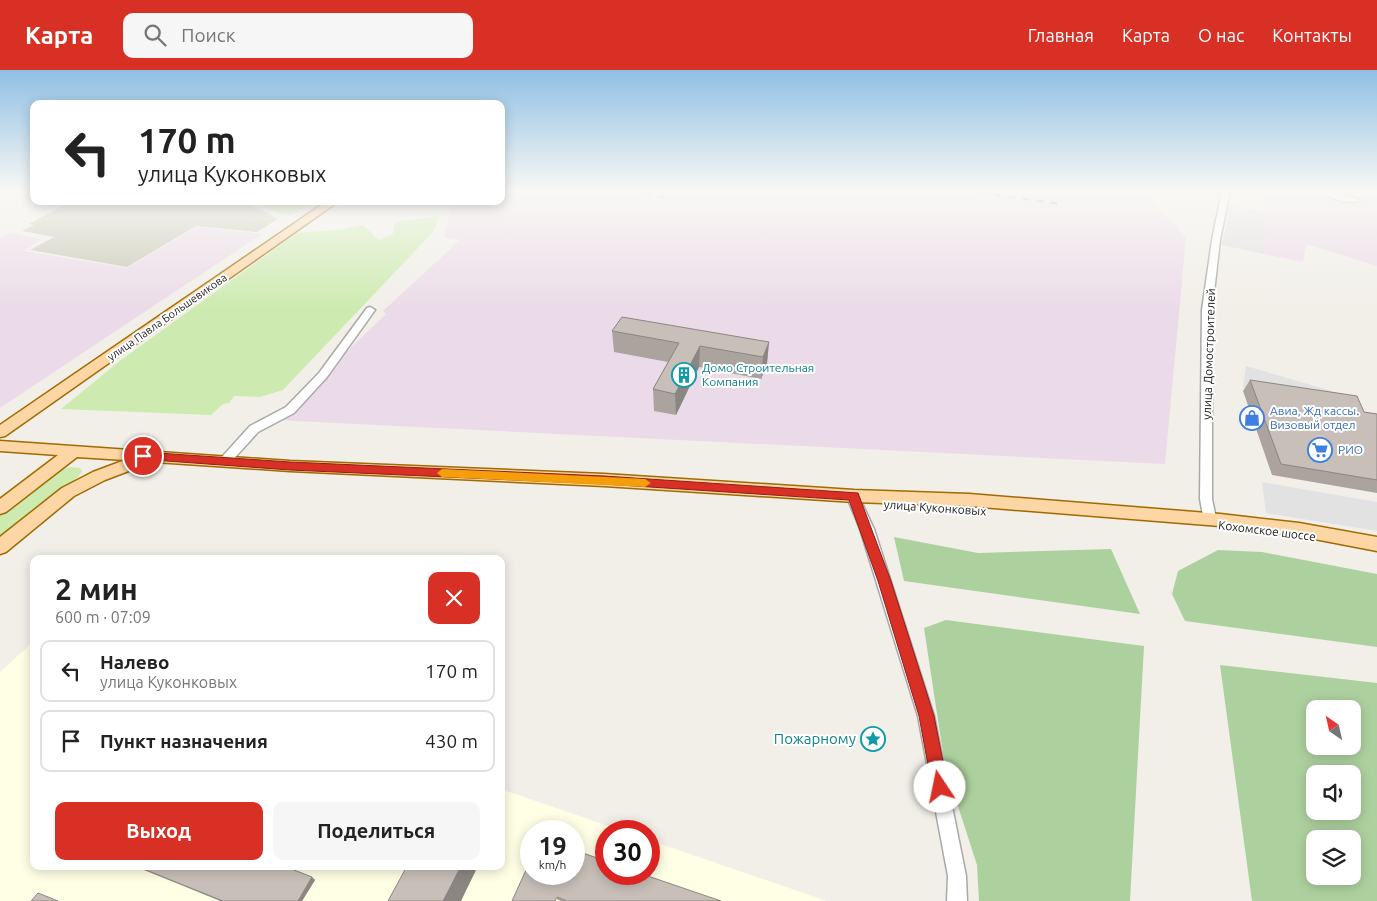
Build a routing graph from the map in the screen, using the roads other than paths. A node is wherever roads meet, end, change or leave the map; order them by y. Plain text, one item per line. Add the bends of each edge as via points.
1 (286, 230) edge
2 (292, 230) edge
3 (1218, 230) edge
4 (370, 310) dead end
5 (22, 413) junction
6 (0, 422) edge
7 (0, 427) edge
8 (0, 432) edge
9 (0, 452) edge
10 (25, 452) junction
11 (69, 455) junction
12 (224, 461) junction
13 (133, 463) junction
14 (37, 481) junction
15 (854, 499) junction
16 (0, 508) edge
17 (1211, 522) junction
18 (1377, 544) edge
19 (0, 547) edge
20 (1377, 548) edge
21 (958, 901) edge

1 - 5 main road, улица Павла Большевикова
2 - 5 main road, улица Павла Большевикова
3 - 17 street, улица Домостроителей via 1208,310 1206,499
4 - 12 street via 323,375 290,410 254,429
5 - 6 main road, улица Павла Большевикова
5 - 7 main road
5 - 8 main road, улица Павла Большевикова
5 - 10 main road via 8,434
9 - 10 main road, улица Куконковых
10 - 11 main road, улица Куконковых
10 - 14 main road via 40,465
11 - 12 main road, улица Куконковых
11 - 13 main road, улица Куконковых
11 - 14 main road
12 - 15 main road, улица Куконковых via 734,488
13 - 15 main road, улица Куконковых via 294,474 349,472
13 - 19 main road via 68,492
14 - 16 main road
15 - 17 main road, улица Куконковых via 894,496 985,501
15 - 21 street via 867,529 926,716 957,876
17 - 18 main road, Кохомское шоссе via 1315,531
17 - 20 main road, Кохомское шоссе

